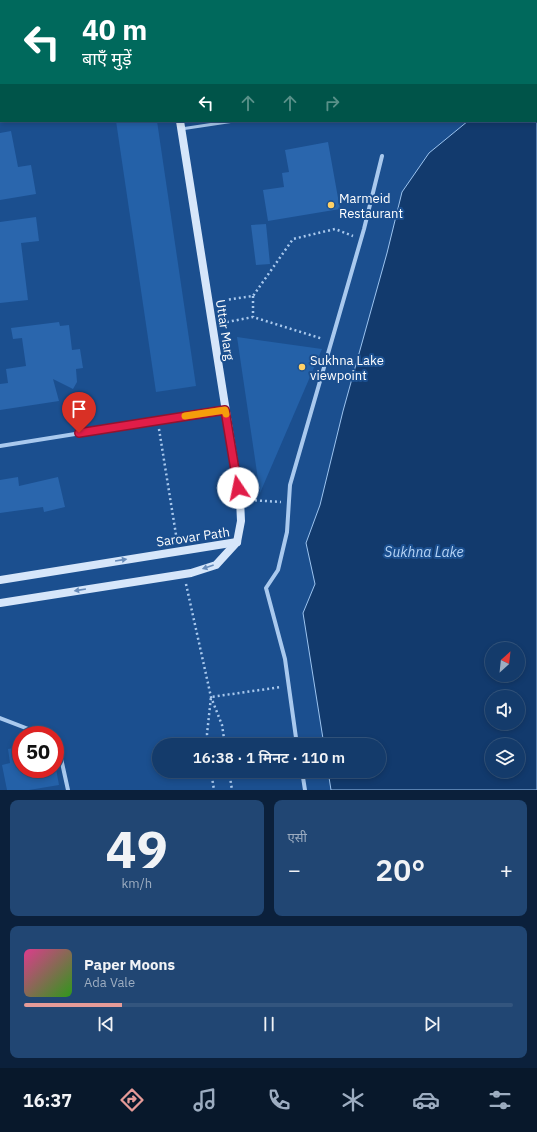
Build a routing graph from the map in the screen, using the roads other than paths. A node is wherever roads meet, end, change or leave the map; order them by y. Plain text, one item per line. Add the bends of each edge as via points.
1 (221, 122) edge
2 (181, 125) edge
3 (382, 156) dead end
4 (225, 410) junction
5 (0, 446) edge
6 (237, 542) junction
7 (0, 580) edge
8 (0, 603) edge
9 (0, 718) edge
10 (21, 726) edge
11 (296, 738) edge
12 (64, 772) edge
13 (303, 778) edge
14 (68, 790) edge
15 (305, 790) edge

1 - 2 lane
2 - 4 main road, Uttar Marg
3 - 11 street via 361,239 290,485 287,532 278,570 266,588 285,659
4 - 5 street
4 - 6 main road, Uttar Marg via 240,500 241,522
7 -> 6 main road, Sarovar Path
6 -> 8 main road, Sarovar Path via 216,565 191,573
9 - 10 street
12 - 14 street
13 - 15 street

